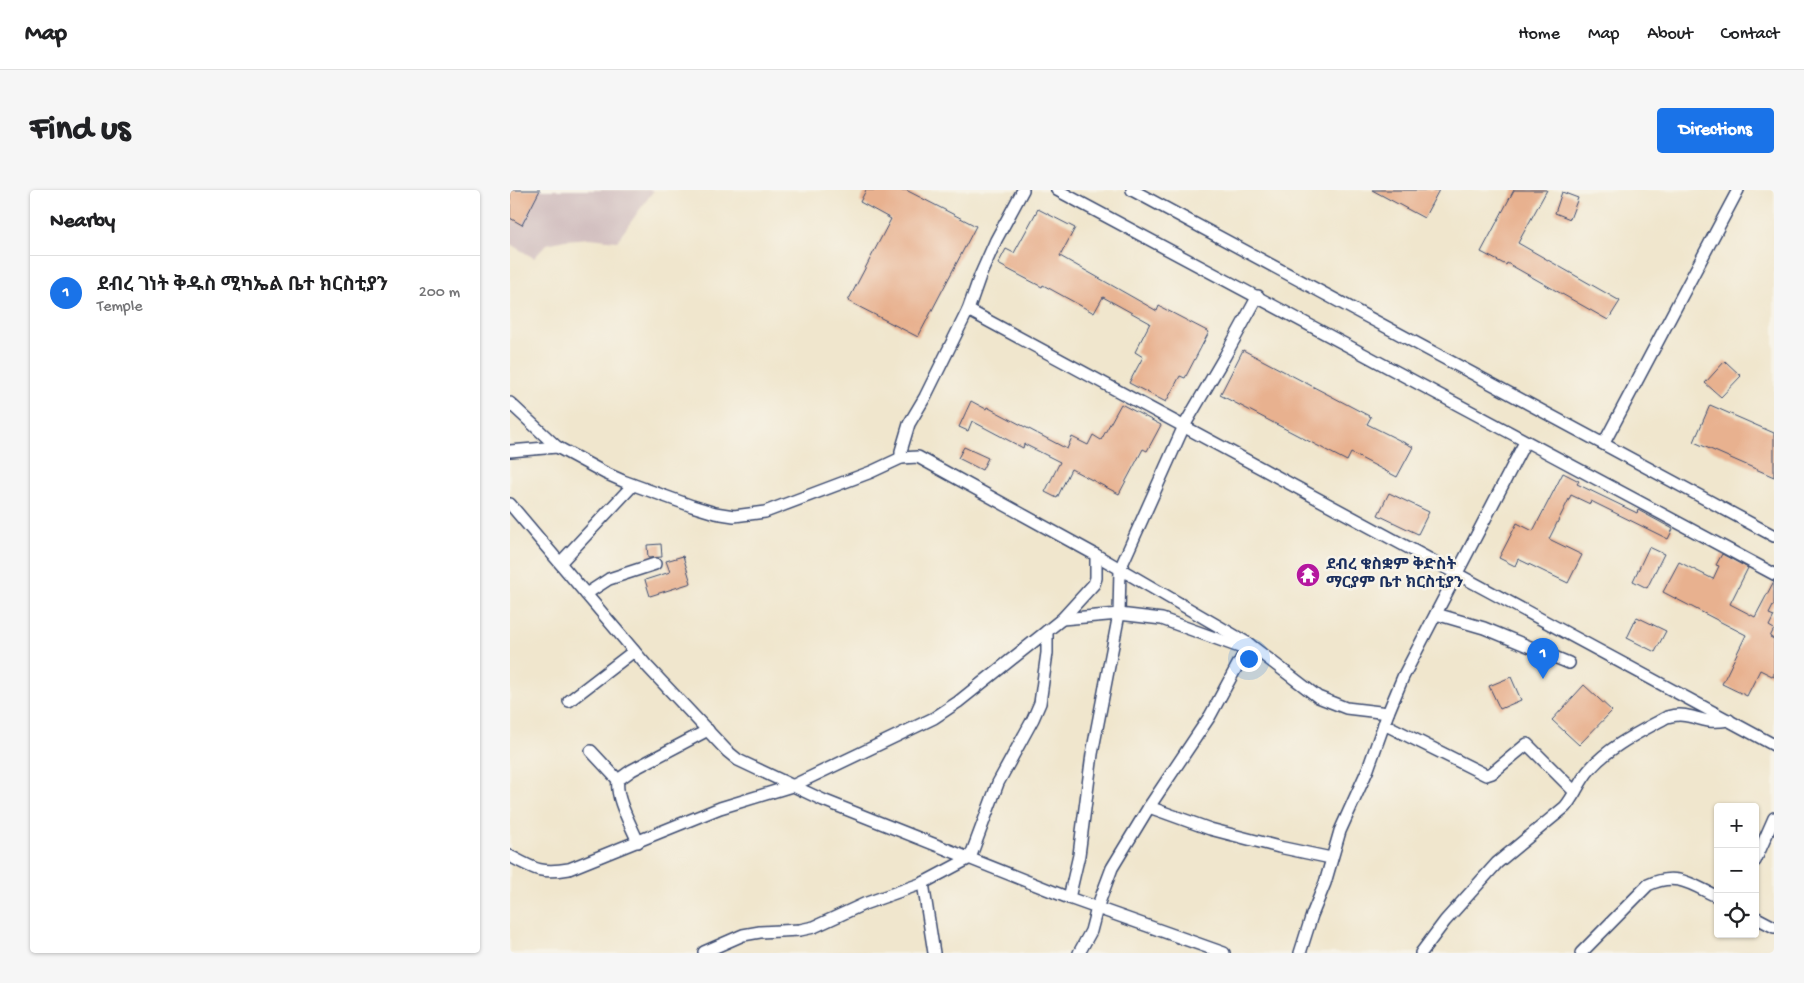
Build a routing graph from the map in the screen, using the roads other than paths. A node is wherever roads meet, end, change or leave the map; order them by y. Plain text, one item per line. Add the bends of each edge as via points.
1 (1023, 190) edge
2 (1057, 190) edge
3 (1132, 190) edge
4 (1738, 190) edge
5 (1258, 296) junction
6 (968, 310) junction
7 (510, 404) edge
8 (1184, 426) junction
9 (1525, 442) junction
10 (1604, 444) junction
11 (557, 447) junction
12 (510, 451) edge
13 (901, 458) junction
14 (633, 485) junction
15 (510, 504) edge
16 (1774, 536) edge
17 (1096, 554) junction
18 (560, 563) junction
19 (655, 564) dead end
20 (1120, 569) junction
21 (1457, 573) junction
22 (1774, 574) edge
23 (586, 594) junction
24 (1119, 614) junction
25 (1436, 614) junction
26 (1062, 619) junction
27 (1046, 631) junction
28 (1247, 647) junction
29 (634, 651) junction
30 (1568, 663) dead end
31 (569, 701) dead end
32 (1386, 718) junction
33 (1730, 720) junction
34 (708, 730) junction
35 (1774, 745) edge
36 (591, 751) dead end
37 (618, 780) junction
38 (792, 786) junction
39 (1575, 792) junction
40 (1149, 808) junction
41 (1774, 818) edge
42 (638, 842) junction
43 (1759, 852) edge
44 (510, 856) edge
45 (970, 858) junction
46 (1332, 858) junction
47 (923, 883) junction
48 (1714, 895) edge
49 (1069, 898) junction
50 (1097, 908) junction
51 (1759, 919) edge
52 (1774, 927) edge
53 (1205, 950) edge
54 (704, 952) edge
55 (934, 953) edge
56 (1079, 953) edge
57 (1224, 953) edge
58 (1300, 953) edge
59 (1421, 953) edge
60 (1581, 953) edge

1 - 6 street via 996,240
2 - 5 street
3 - 10 street
4 - 10 street
5 - 8 street
5 - 9 street
6 - 8 street
6 - 13 street via 909,424
7 - 11 street
8 - 20 street
8 - 21 street
9 - 21 street
9 - 22 street
10 - 16 street
11 - 12 street
11 - 14 street
13 - 14 street via 765,512 734,516 692,506
13 - 17 street via 918,457
14 - 18 street
15 - 18 street
17 - 20 street
17 - 26 street via 1094,584
18 - 23 street
19 - 23 street via 609,579
20 - 24 street
20 - 28 street
21 - 25 street
21 - 33 street
23 - 29 street
24 - 26 street
24 - 28 street via 1162,619
24 - 49 street
25 - 30 street via 1484,628
25 - 32 street
26 - 27 street
27 - 38 street via 934,718
27 - 45 street via 1040,703 998,783
28 - 32 street via 1318,697
28 - 40 street via 1210,716
29 - 31 street
29 - 34 street
32 - 39 street via 1486,775 1527,744
32 - 46 street
33 - 35 street
33 - 39 street via 1711,721 1685,714 1666,717 1600,758
34 - 37 street
34 - 38 street via 738,760
36 - 37 street
37 - 42 street via 620,800
38 - 42 street via 720,808
38 - 45 street
39 - 59 street via 1564,807 1497,863 1444,921
40 - 46 street via 1210,829
40 - 50 street via 1112,868
41 - 43 street
42 - 44 street via 569,870 553,872 541,871
45 - 47 street
45 - 49 street
46 - 58 street
47 - 54 street via 864,904 814,927 743,935
47 - 55 street
48 - 60 street via 1679,879 1658,880 1648,885
49 - 50 street
50 - 53 street
50 - 56 street via 1091,931
51 - 52 street
53 - 57 street

